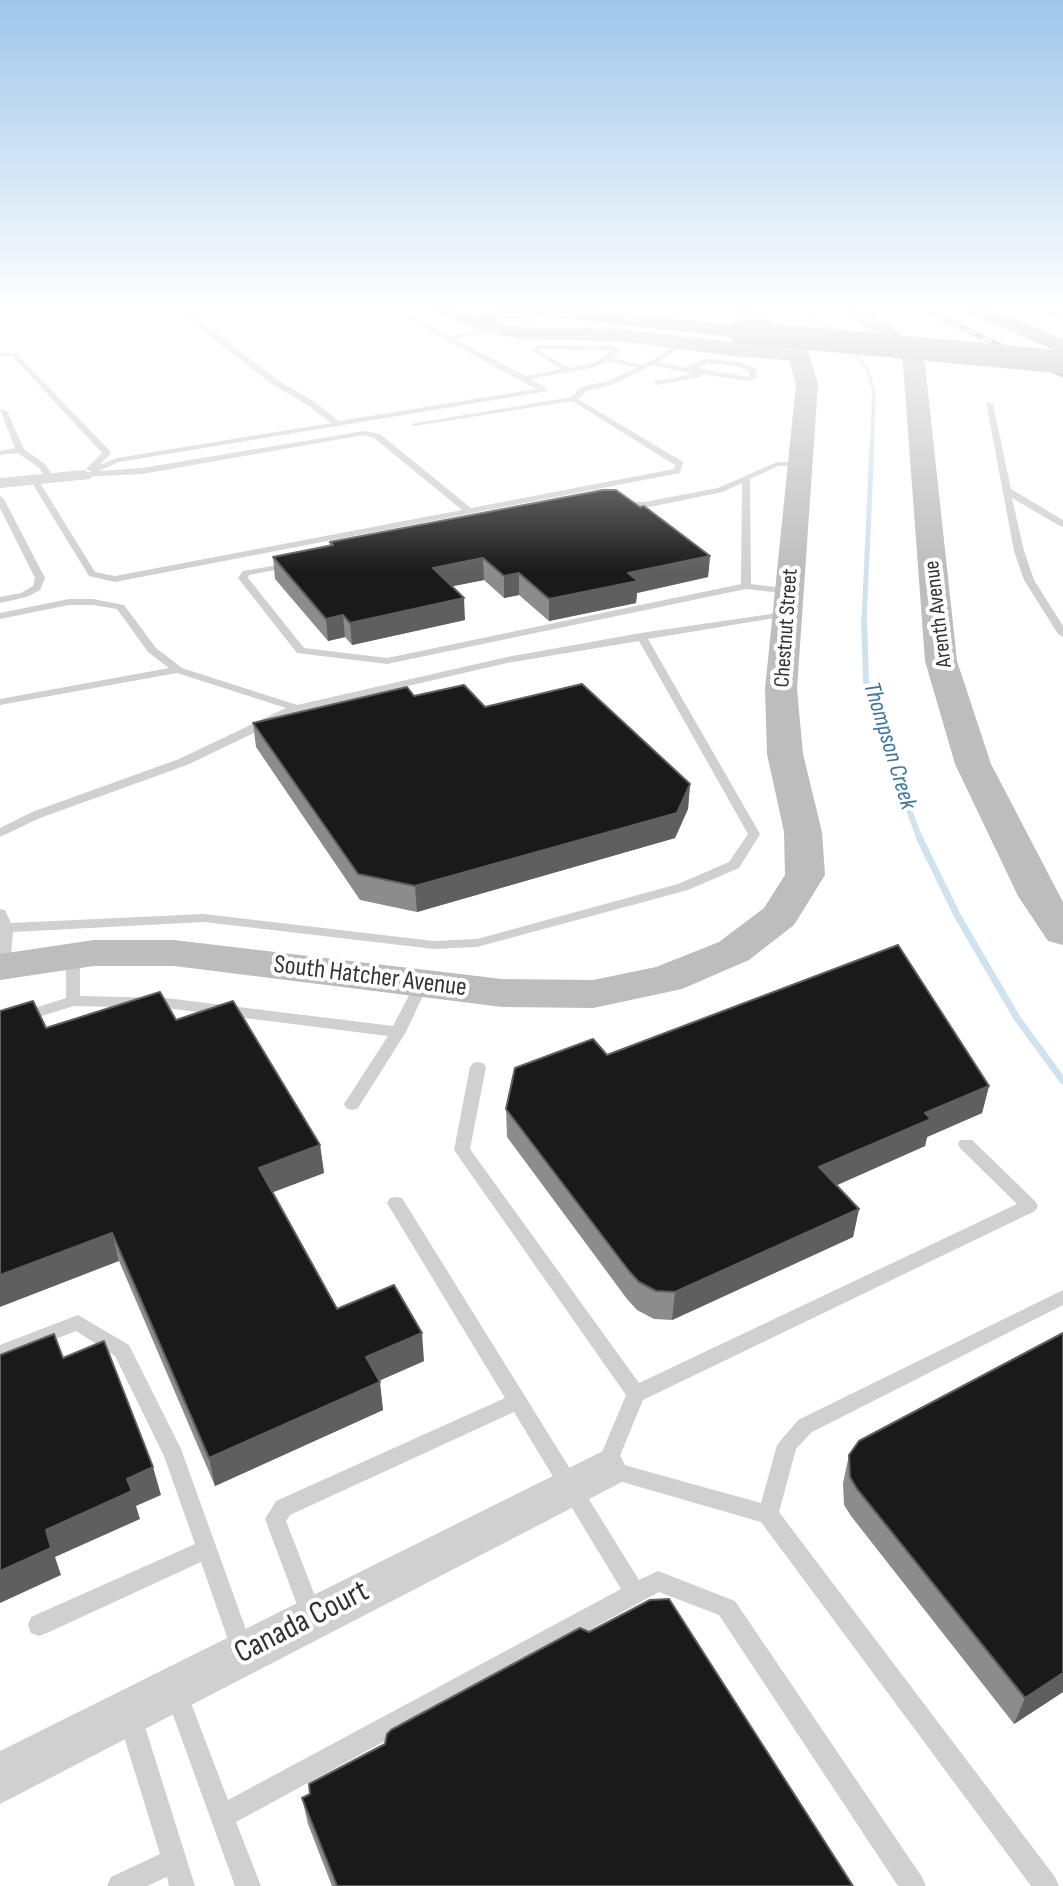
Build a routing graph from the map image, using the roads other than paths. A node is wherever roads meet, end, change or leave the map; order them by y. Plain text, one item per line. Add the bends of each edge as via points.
1 (53, 395) edge
2 (297, 395) edge
3 (513, 395) edge
4 (577, 395) edge
5 (806, 395) edge
6 (917, 395) edge
7 (573, 399) junction
8 (989, 404) dead end
9 (1, 410) edge
10 (337, 424) junction
11 (415, 424) dead end
12 (20, 450) junction
13 (0, 453) edge
14 (800, 464) junction
15 (84, 475) junction
16 (41, 477) junction
17 (746, 478) junction
18 (0, 483) edge
19 (1006, 490) junction
20 (0, 499) edge
21 (606, 504) edge
22 (469, 511) junction
23 (1063, 524) edge
24 (307, 561) edge
25 (746, 586) junction
26 (0, 600) edge
27 (788, 602) junction
28 (0, 616) edge
29 (1063, 634) edge
30 (641, 636) junction
31 (178, 670) junction
32 (0, 702) edge
33 (296, 708) junction
34 (0, 833) edge
35 (1063, 932) edge
36 (2, 940) edge
37 (734, 951) joint
38 (73, 956) junction
39 (422, 983) junction
40 (73, 1001) junction
41 (0, 1024) edge
42 (398, 1032) junction
43 (478, 1067) dead end
44 (352, 1104) dead end
45 (966, 1144) dead end
46 (396, 1203) dead end
47 (1063, 1297) edge
48 (0, 1353) edge
49 (636, 1394) junction
50 (517, 1402) junction
51 (587, 1478) junction
52 (768, 1514) junction
53 (207, 1549) junction
54 (635, 1593) junction
55 (313, 1618) junction
56 (39, 1625) dead end
57 (244, 1653) junction
58 (174, 1689) junction
59 (128, 1712) junction
60 (0, 1778) edge
61 (221, 1817) junction
62 (174, 1860) junction
63 (120, 1886) edge
64 (182, 1886) edge
65 (248, 1886) edge
66 (913, 1886) edge
67 (1046, 1886) edge

1 - 15 lane via 107,453
2 - 10 lane
3 - 10 lane
4 - 7 lane
5 - 14 street, Chestnut Street
6 - 35 street, Arenth Avenue via 941,661 973,764 1038,896
7 - 11 lane
7 - 22 lane via 680,464 677,471
8 - 19 lane
9 - 12 lane
10 - 15 lane via 117,460
12 - 13 lane
12 - 16 lane via 42,466
14 - 17 lane via 777,464
14 - 27 street, Chestnut Street
15 - 16 street
15 - 22 lane via 142,471 364,433 377,436
16 - 18 street
16 - 22 lane via 92,574 115,579
17 - 21 lane via 720,490 644,505
17 - 25 lane
19 - 23 lane
19 - 29 lane via 1029,580
20 - 26 lane via 40,578 37,588
24 - 25 lane via 246,573 243,578 301,651 387,661
25 - 27 lane
27 - 30 lane
27 - 37 street, Chestnut Street via 781,689 784,741 803,832 805,875 779,916
28 - 31 lane via 69,602 120,607 152,650
30 - 33 lane
30 - 36 lane via 754,834 734,865 683,887 477,943 434,945 204,918
31 - 32 lane
31 - 33 lane
33 - 34 lane via 183,762
36 - 38 street, South Hatcher Avenue
37 - 39 street, South Hatcher Avenue via 667,979 593,994 502,993
38 - 39 street, South Hatcher Avenue via 174,953
38 - 40 lane
39 - 42 lane
40 - 41 lane
40 - 42 lane via 166,1003
42 - 44 lane
43 - 49 lane via 462,1150
45 - 49 lane via 1029,1206
46 - 50 lane
47 - 52 lane via 805,1426 787,1445
48 - 53 lane via 78,1323 122,1351 174,1455
49 - 51 lane
50 - 51 lane
50 - 55 lane via 283,1508 275,1519
51 - 52 lane
51 - 54 lane
51 - 55 street, Canada Court
52 - 67 lane
53 - 56 lane
53 - 57 lane
54 - 61 lane
54 - 66 lane via 658,1581 727,1608
55 - 57 street, Canada Court
57 - 58 street, Canada Court
58 - 59 street, Canada Court
58 - 61 lane
59 - 60 street, Canada Court
59 - 62 lane
61 - 65 lane
62 - 63 lane
62 - 64 lane

